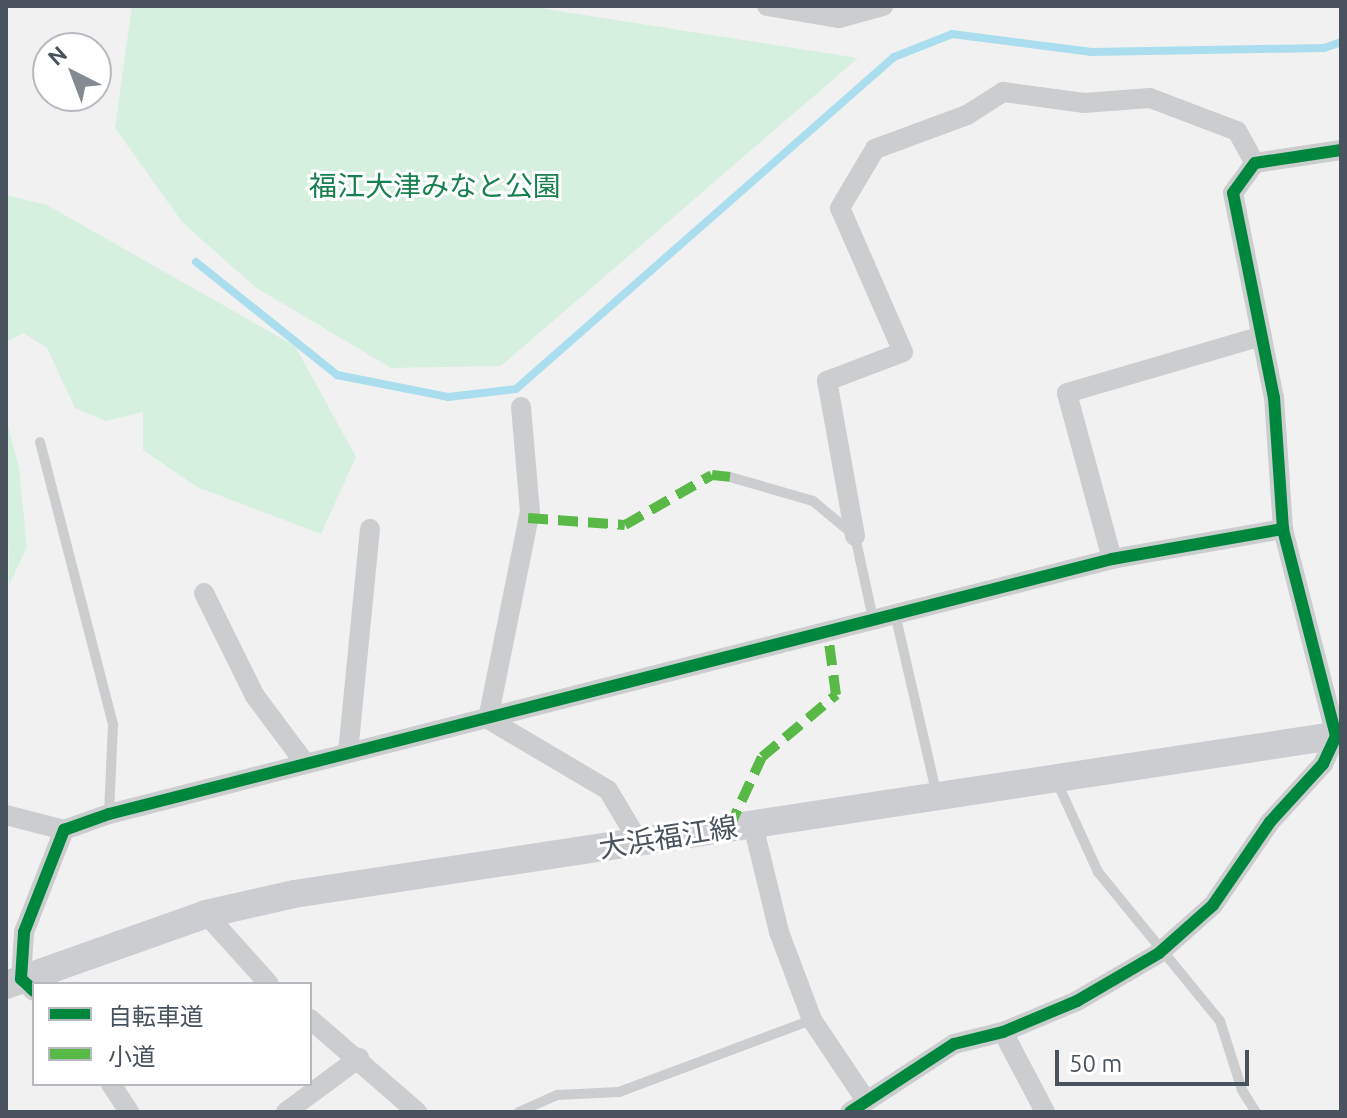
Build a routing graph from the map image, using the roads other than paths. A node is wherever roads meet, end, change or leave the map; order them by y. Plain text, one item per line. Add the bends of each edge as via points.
1 (767, 6) edge
2 (883, 6) edge
3 (1341, 150) edge
4 (1255, 163) junction
5 (1262, 336) junction
6 (521, 407) dead end
7 (40, 442) dead end
8 (730, 477) dead end
9 (370, 529) dead end
10 (1283, 529) junction
11 (855, 536) junction
12 (1112, 559) junction
13 (204, 593) dead end
14 (896, 618) junction
15 (874, 623) junction
16 (488, 719) junction
17 (1338, 736) edge
18 (348, 753) junction
19 (305, 763) junction
20 (1056, 782) junction
21 (937, 798) junction
22 (109, 814) junction
23 (6, 815) edge
24 (753, 825) junction
25 (64, 830) junction
26 (639, 842) junction
27 (206, 914) junction
28 (1159, 953) junction
29 (267, 982) edge
30 (20, 985) edge
31 (812, 1020) junction
32 (312, 1021) edge
33 (1003, 1032) junction
34 (359, 1058) junction
35 (112, 1086) edge
36 (858, 1106) edge
37 (129, 1112) edge
38 (286, 1112) edge
39 (417, 1112) edge
40 (519, 1112) edge
41 (1045, 1112) edge
42 (1256, 1112) edge

1 - 2 street via 839,18
3 - 4 street
4 - 5 street via 1233,193
4 - 11 street via 1237,131 1150,98 1084,103 1003,92 967,115 875,149 840,208 903,352 827,381
5 - 10 street via 1274,398
5 - 12 street via 1067,393
6 - 16 street via 530,511
7 - 22 lane via 113,725
8 - 11 lane via 813,501
9 - 18 street
10 - 12 street
10 - 17 street
11 - 15 lane
12 - 14 street
13 - 19 street via 255,696
14 - 15 street
14 - 21 lane
15 - 16 street
16 - 18 street
16 - 26 street via 608,790
17 - 20 main road, 大浜福江線
17 - 28 street via 1323,764 1270,822 1213,905
18 - 19 street
19 - 22 street
20 - 21 main road, 大浜福江線
20 - 28 lane via 1098,872
21 - 24 main road, 大浜福江線
22 - 25 street
23 - 25 street
24 - 26 main road, 大浜福江線
24 - 31 street via 779,932
25 - 30 street via 24,932
26 - 27 main road, 大浜福江線 via 294,894
27 - 29 street
27 - 30 main road, 大浜福江線
28 - 33 street via 1077,1001
28 - 42 lane via 1220,1021 1242,1090
31 - 36 street
31 - 40 lane via 619,1092 557,1095
32 - 34 street
33 - 36 street via 954,1044
33 - 41 street
34 - 38 street
34 - 39 street
35 - 37 street

